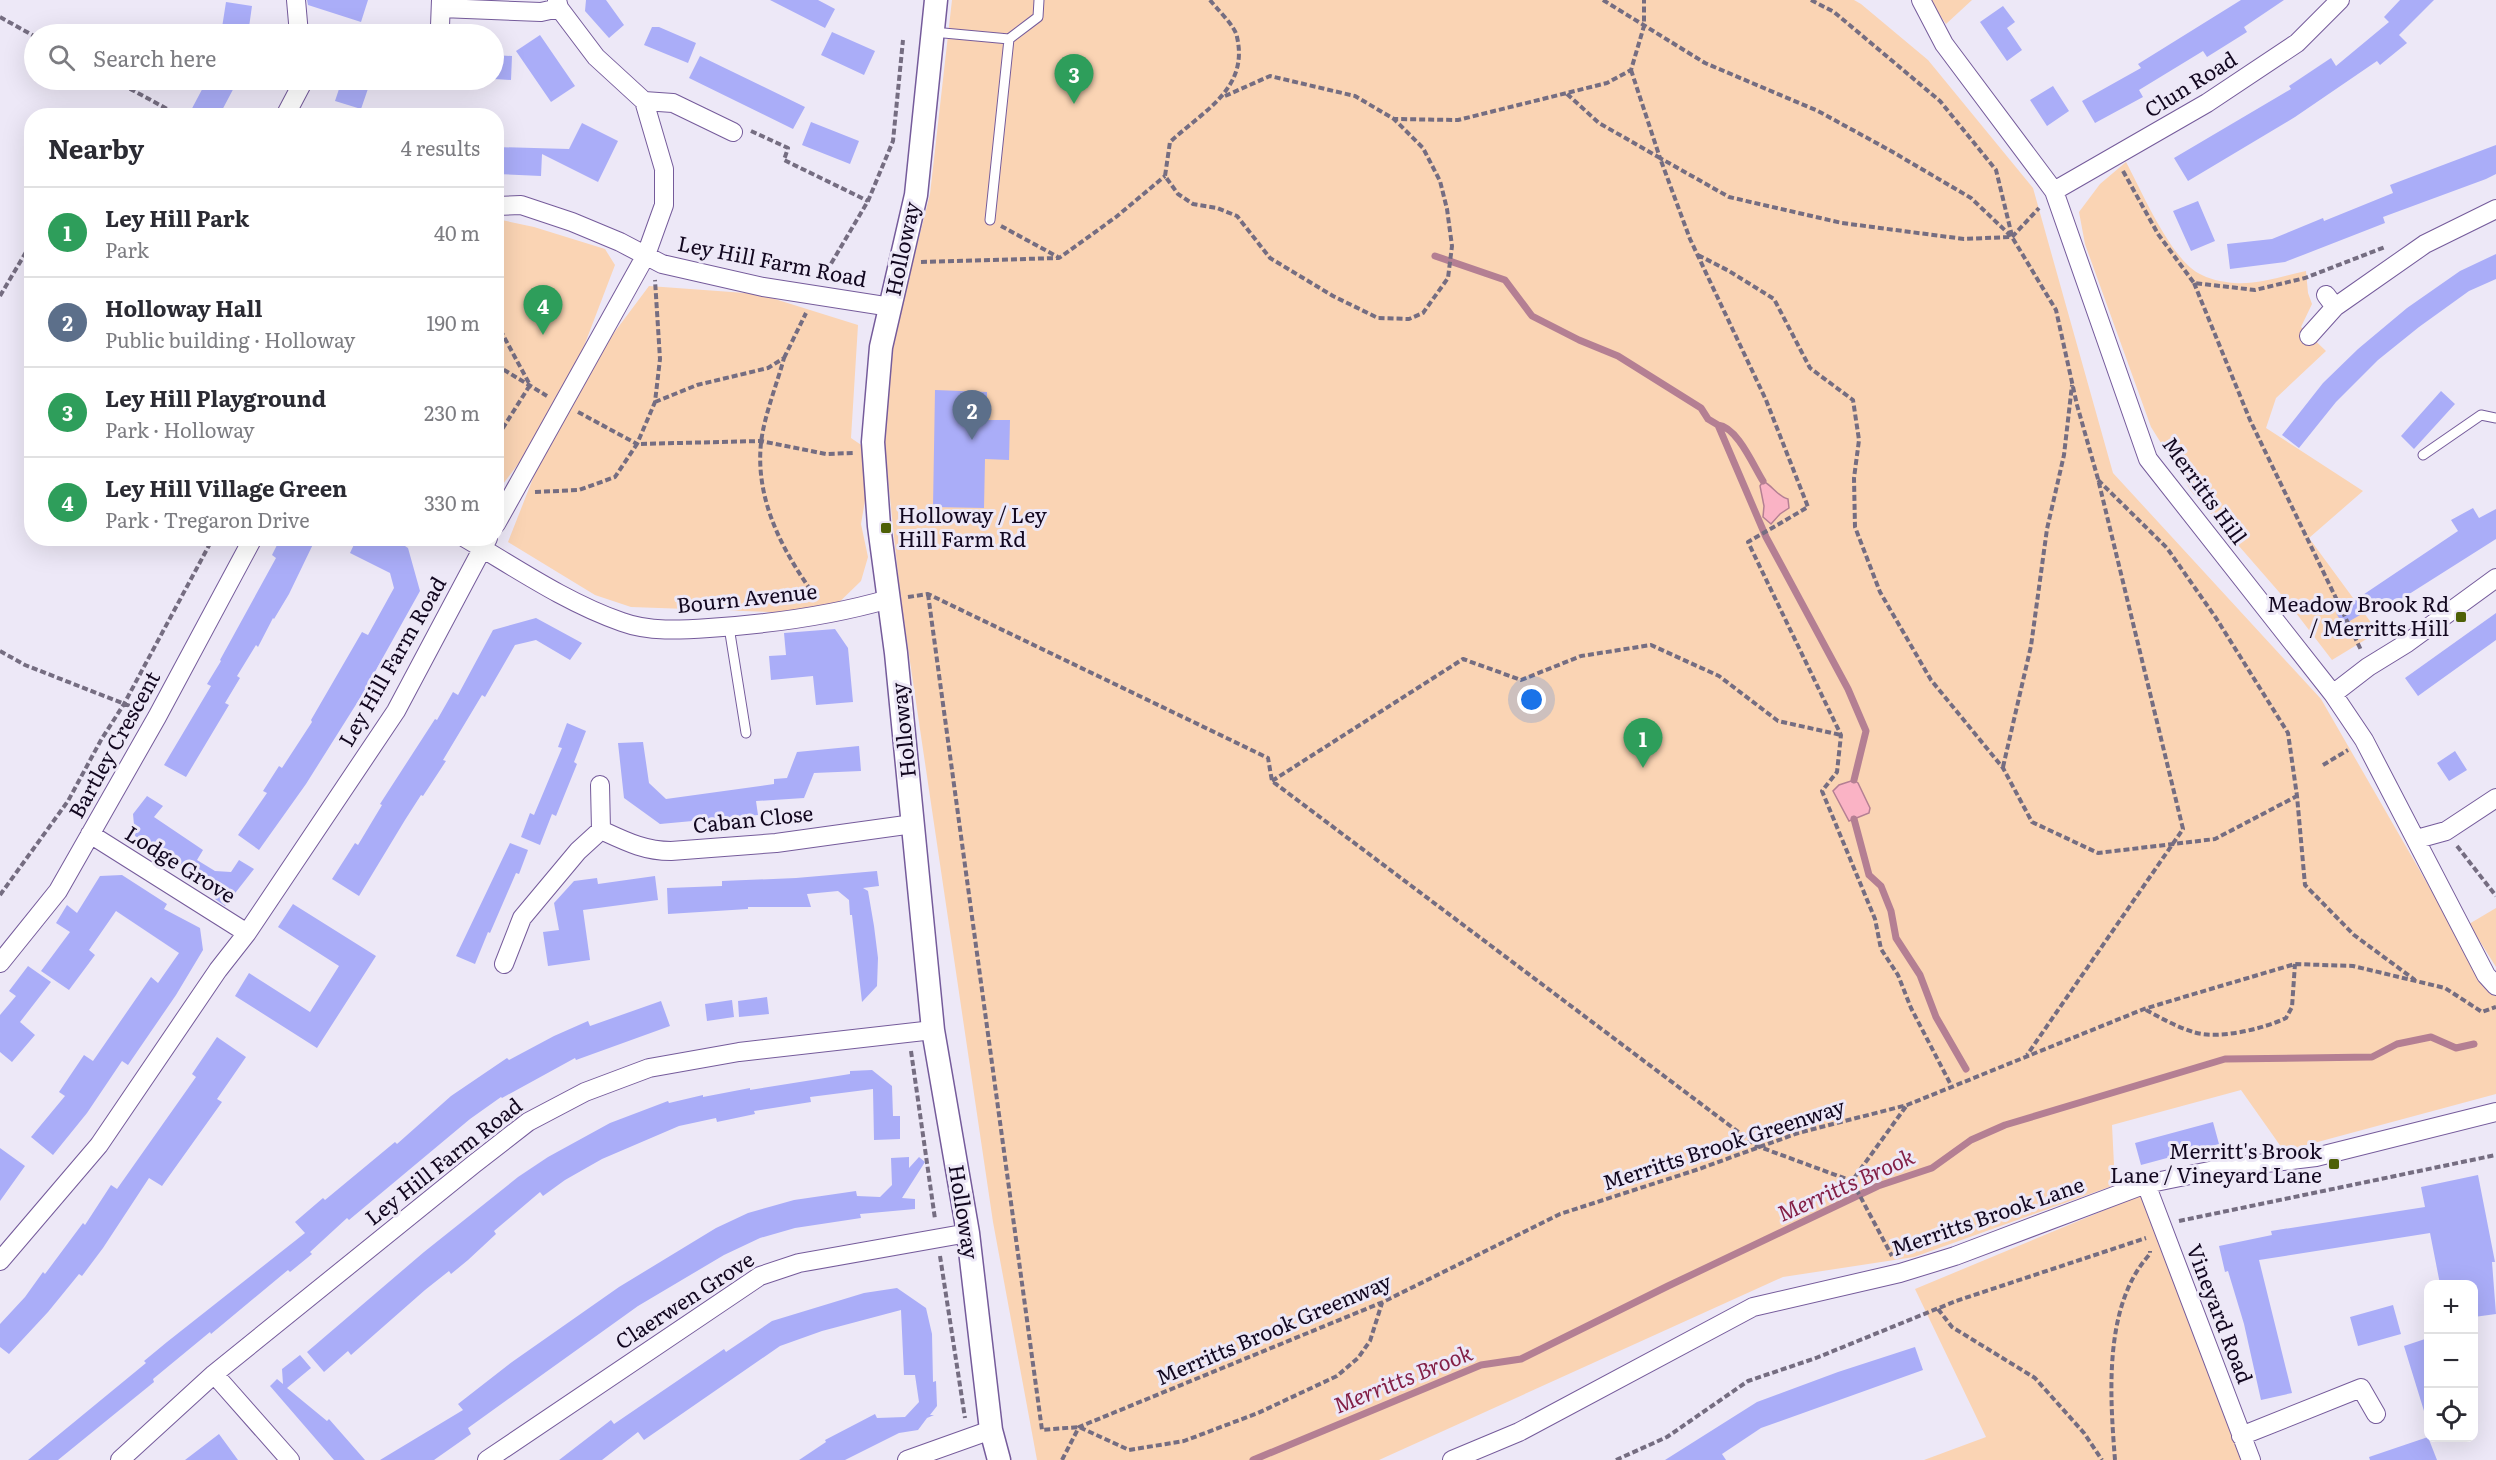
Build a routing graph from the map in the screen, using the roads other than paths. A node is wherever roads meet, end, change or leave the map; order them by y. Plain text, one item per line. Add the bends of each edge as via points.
1 (296, 0) edge
2 (936, 0) edge
3 (1039, 0) edge
4 (1921, 0) edge
5 (2340, 0) edge
6 (558, 4) edge
7 (441, 11) edge
8 (299, 24) edge
9 (931, 32) junction
10 (1009, 39) junction
11 (299, 90) edge
12 (644, 101) junction
13 (289, 108) edge
14 (733, 132) road end
15 (2054, 192) junction
16 (504, 206) edge
17 (2496, 209) edge
18 (990, 220) road end
19 (654, 260) junction
20 (891, 307) junction
21 (2309, 336) dead end
22 (2496, 418) edge
23 (2423, 455) dead end
24 (504, 509) edge
25 (249, 546) edge
26 (485, 546) edge
27 (489, 546) edge
28 (2496, 578) edge
29 (889, 598) junction
30 (729, 627) junction
31 (2333, 694) junction
32 (746, 733) dead end
33 (600, 785) dead end
34 (2496, 798) edge
35 (913, 824) junction
36 (601, 830) junction
37 (90, 834) junction
38 (2417, 840) junction
39 (247, 933) junction
40 (0, 963) edge
41 (504, 964) dead end
42 (2496, 986) edge
43 (933, 1030) junction
44 (2496, 1112) edge
45 (2146, 1184) junction
46 (968, 1233) junction
47 (0, 1261) edge
48 (214, 1374) junction
49 (2376, 1414) dead end
50 (991, 1430) junction
51 (2241, 1437) junction
52 (120, 1460) edge
53 (290, 1460) edge
54 (487, 1460) edge
55 (907, 1460) edge
56 (999, 1460) edge
57 (1452, 1460) edge
58 (2251, 1460) edge

1 - 8 street
2 - 9 street, Holloway
3 - 10 lane via 1038,17
4 - 15 street, Merritts Hill via 1944,44
5 - 15 street, Clun Road via 2297,43 2208,103
6 - 7 street via 541,12
6 - 12 street via 596,57
9 - 10 lane
9 - 20 street, Holloway via 916,195
10 - 18 lane
11 - 13 street
12 - 14 street via 673,103
12 - 19 street via 664,169
15 - 31 street, Merritts Hill via 2148,459
16 - 19 street, Ley Hill Farm Road via 521,205 610,238
17 - 21 street via 2425,244 2331,301
19 - 20 street, Ley Hill Farm Road via 763,287
19 - 24 street
20 - 29 street, Holloway via 881,347 873,453
22 - 23 lane via 2481,415
25 - 37 street, Bartley Crescent
26 - 39 street, Ley Hill Farm Road via 396,711
27 - 30 street, Bourn Avenue via 578,602 624,623 672,630
28 - 31 street
29 - 30 street, Bourn Avenue via 827,614
29 - 35 street, Holloway
30 - 32 lane
31 - 38 street, Merritts Hill via 2364,740
33 - 36 street
34 - 38 street via 2446,831
35 - 36 street, Caban Close via 776,843 671,851 634,846
35 - 43 street, Holloway
36 - 41 street via 578,851 522,918
37 - 39 street, Lodge Grove
37 - 40 street, Bartley Crescent via 58,891
38 - 42 street, Merritts Hill via 2486,975
39 - 47 street, Ley Hill Farm Road via 99,1145
43 - 46 street, Holloway
43 - 48 street, Ley Hill Farm Road via 739,1052 649,1068 585,1092 519,1129
44 - 45 street, Merritts Brook Lane via 2316,1156 2224,1168
45 - 51 street, Vineyard Road via 2157,1233
45 - 57 street, Merritts Brook Lane via 1900,1273 1753,1307 1519,1432
46 - 50 street, Holloway
46 - 54 street, Claerwen Grove via 799,1263 760,1276
48 - 52 street, Ley Hill Farm Road
48 - 53 street
49 - 51 street via 2361,1388
50 - 55 street
50 - 56 street, Holloway
51 - 58 street, Vineyard Road

